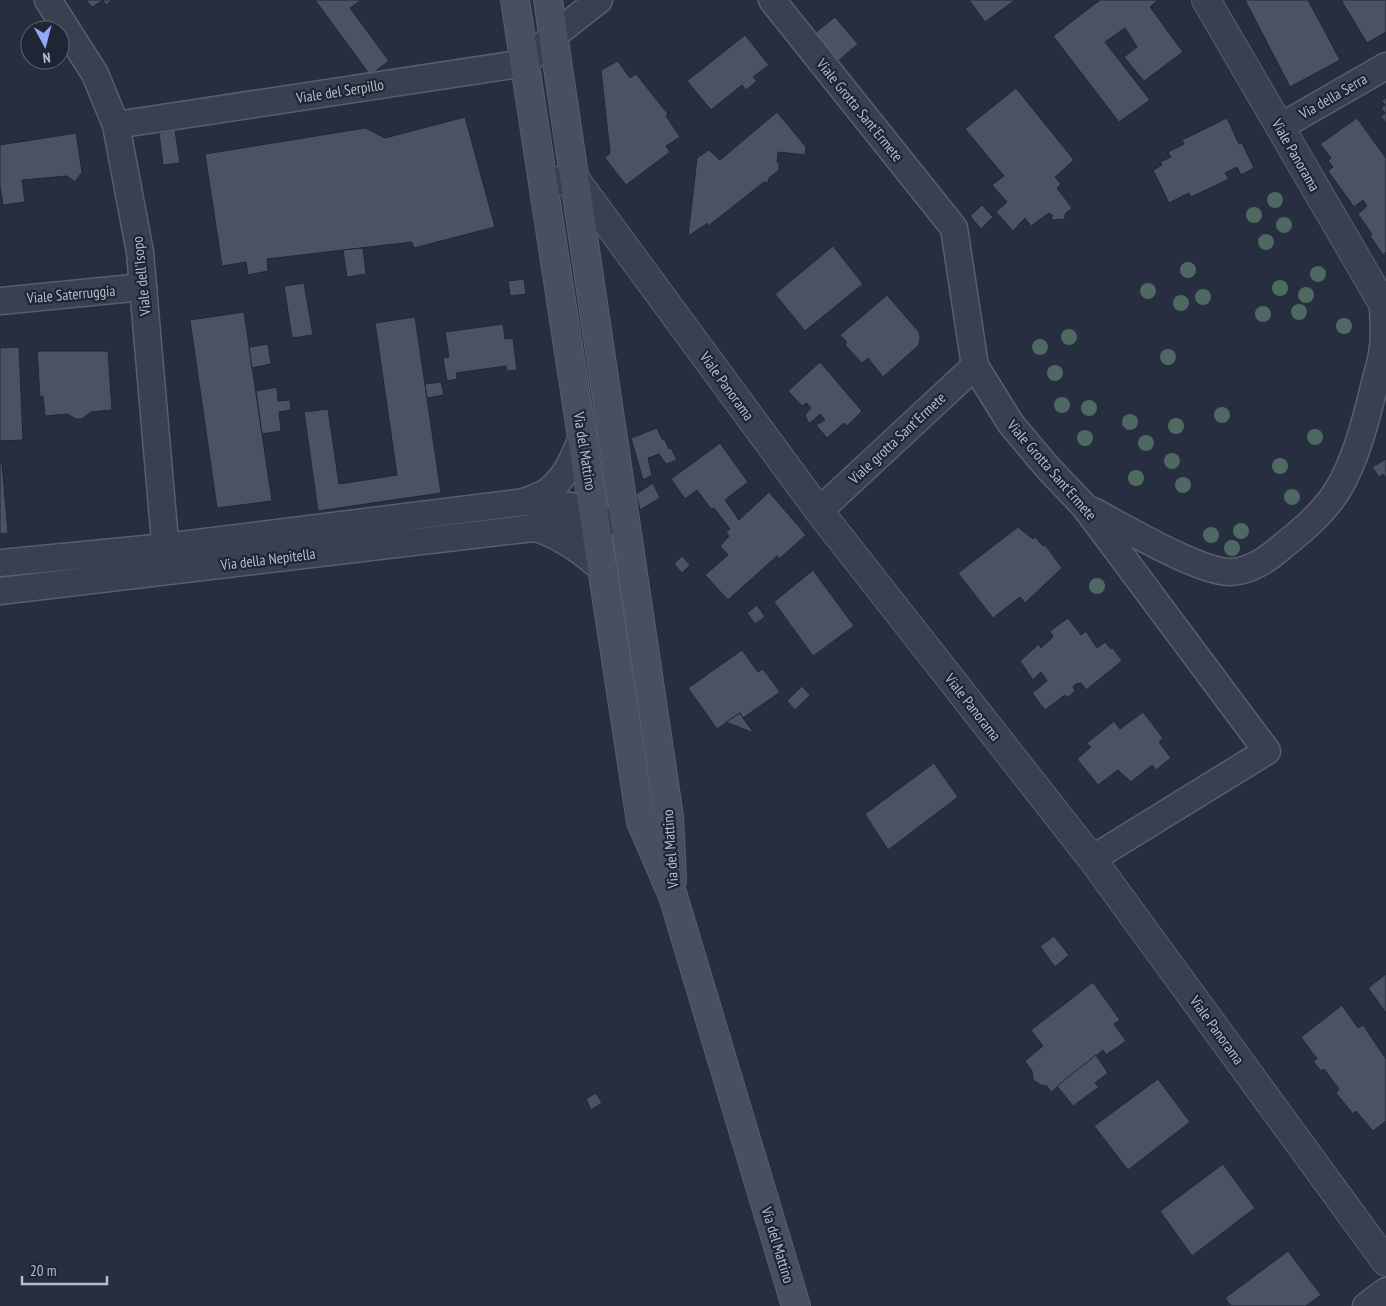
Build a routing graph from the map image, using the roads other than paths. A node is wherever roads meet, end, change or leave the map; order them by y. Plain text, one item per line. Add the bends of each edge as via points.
1 (48, 0) edge
2 (515, 0) edge
3 (548, 0) edge
4 (599, 0) edge
5 (772, 0) edge
6 (1206, 0) edge
7 (553, 36) junction
8 (525, 64) junction
9 (1386, 66) edge
10 (116, 125) junction
11 (1280, 127) junction
12 (575, 179) junction
13 (544, 183) junction
14 (143, 288) junction
15 (0, 301) edge
16 (1384, 307) edge
17 (975, 366) junction
18 (1376, 418) edge
19 (583, 434) junction
20 (524, 502) junction
21 (1085, 507) junction
22 (819, 510) junction
23 (625, 520) junction
24 (596, 523) junction
25 (536, 528) junction
26 (166, 559) junction
27 (0, 563) edge
28 (604, 570) junction
29 (0, 591) edge
30 (1092, 860) junction
31 (673, 896) junction
32 (1386, 1262) edge
33 (1386, 1291) edge
34 (796, 1306) edge
35 (1366, 1306) edge

1 - 10 street, Viale dell'Isopo via 95,74
2 - 8 main road, Via del Mattino
3 - 7 main road, Via del Mattino
4 - 7 street
5 - 17 street, Viale Grotta Sant'Ermete via 954,228
6 - 11 street, Viale Panorama
7 - 8 street
7 - 12 main road, Via del Mattino
8 - 10 street, Viale del Serpillo
8 - 13 main road, Via del Mattino
9 - 11 street, Via della Serra
10 - 14 street, Viale dell'Isopo via 140,252
11 - 16 street, Viale Panorama
12 - 13 street
12 - 22 street, Viale Panorama
12 - 23 main road, Via del Mattino
13 - 19 main road, Via del Mattino
14 - 15 street, Viale Saterruggia
14 - 26 street, Viale dell'Isopo
16 - 18 street
17 - 21 street, Viale Grotta Sant'Ermete via 1011,424
17 - 22 street, Viale grotta Sant'Ermete
18 - 21 street via 1338,490 1322,511 1267,559 1246,569 1230,572 1211,568 1147,540
19 - 20 street, Via della Nepitella via 574,460 561,478 546,492
19 - 24 main road, Via del Mattino
20 - 24 street, Via della Nepitella via 571,506
20 - 26 street, Via della Nepitella
21 - 30 street, Viale Grotta Sant'Ermete via 1267,751
22 - 30 street, Viale Panorama
23 - 24 street
23 - 31 main road, Via del Mattino via 669,817
24 - 25 street, Via della Nepitella
24 - 28 main road, Via del Mattino
25 - 26 street, Via della Nepitella
25 - 28 street, Via della Nepitella via 573,545
26 - 27 street, Via della Nepitella
26 - 29 street, Via della Nepitella
28 - 31 main road, Via del Mattino via 641,822
30 - 32 street, Viale Panorama
31 - 34 main road, Via del Mattino
33 - 35 street

